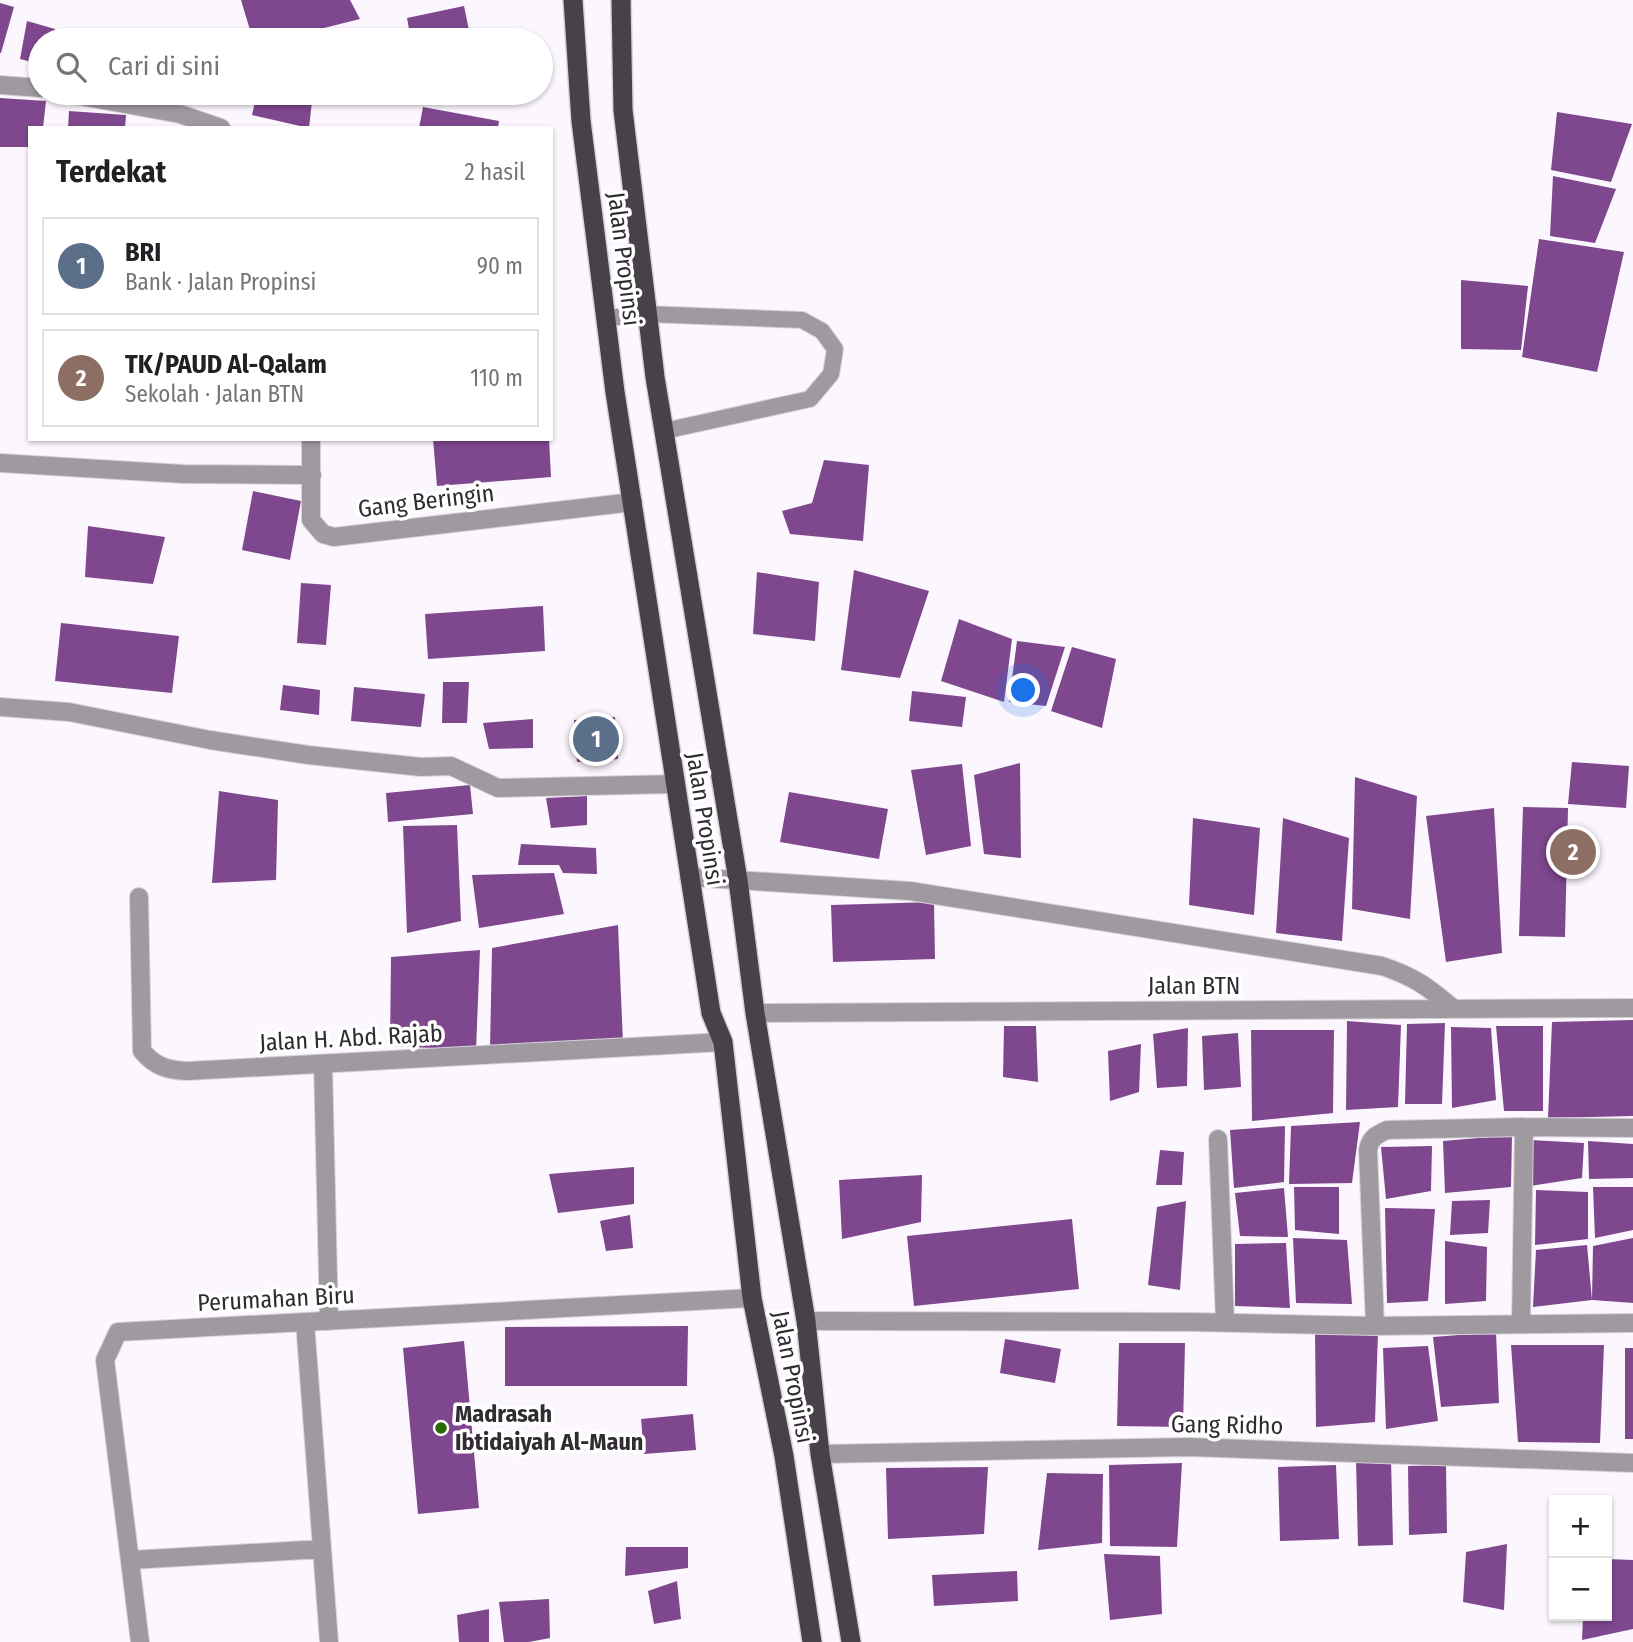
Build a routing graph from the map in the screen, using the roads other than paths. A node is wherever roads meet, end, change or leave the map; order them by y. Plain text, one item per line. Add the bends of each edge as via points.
1 (573, 0) edge
2 (621, 0) edge
3 (0, 85) edge
4 (28, 87) edge
5 (130, 105) edge
6 (214, 126) edge
7 (647, 314) junction
8 (607, 318) junction
9 (664, 431) junction
10 (311, 441) edge
11 (0, 463) edge
12 (312, 475) junction
13 (633, 502) junction
14 (0, 707) edge
15 (675, 784) junction
16 (689, 877) junction
17 (738, 880) junction
18 (139, 897) dead end
19 (1633, 1008) edge
20 (1454, 1009) junction
21 (755, 1013) junction
22 (723, 1042) junction
23 (323, 1064) junction
24 (1524, 1127) junction
25 (1633, 1128) edge
26 (1217, 1139) dead end
27 (752, 1298) junction
28 (330, 1321) junction
29 (806, 1321) junction
30 (305, 1322) junction
31 (1225, 1322) junction
32 (1521, 1323) junction
33 (1633, 1323) edge
34 (1374, 1326) junction
35 (820, 1454) junction
36 (1633, 1463) edge
37 (322, 1549) junction
38 (130, 1560) junction
39 (140, 1642) edge
40 (329, 1642) edge
41 (813, 1642) edge
42 (851, 1642) edge

1 - 8 highway, Jalan Propinsi via 581,121
2 - 7 highway via 623,110
3 - 4 street
5 - 6 street
7 - 8 lane
7 - 9 highway
7 - 9 lane via 802,320 822,331 835,349 831,374 810,398
8 - 13 highway, Jalan Propinsi
9 - 17 highway
10 - 12 street, Gang Beringin
11 - 12 street via 183,474
12 - 13 street, Gang Beringin via 311,520 323,534 334,537
13 - 15 highway, Jalan Propinsi
14 - 15 street via 69,712 308,755 451,766 498,788
15 - 16 highway, Jalan Propinsi
16 - 17 street
16 - 22 highway, Jalan Propinsi via 710,1013
17 - 20 street via 910,891 1382,966 1425,984
17 - 21 highway
18 - 23 street, Jalan H. Abd. Rajab via 142,1051 152,1063 187,1071
19 - 20 street, Jalan BTN
20 - 21 street, Jalan BTN
21 - 29 highway
22 - 23 street, Jalan H. Abd. Rajab
22 - 27 highway, Jalan Propinsi
23 - 28 street
24 - 25 street
24 - 32 street
24 - 34 street via 1387,1130 1370,1141
26 - 31 street
27 - 28 street, Perumahan Biru
27 - 41 highway, Jalan Propinsi via 784,1456
28 - 30 street, Perumahan Biru
29 - 31 street
29 - 35 highway
30 - 37 street
30 - 38 street, Perumahan Biru via 118,1332 105,1360
31 - 34 street
32 - 33 street
32 - 34 street
35 - 36 street, Gang Ridho via 1188,1447
35 - 42 highway
37 - 38 street
37 - 40 street
38 - 39 street, Perumahan Biru

